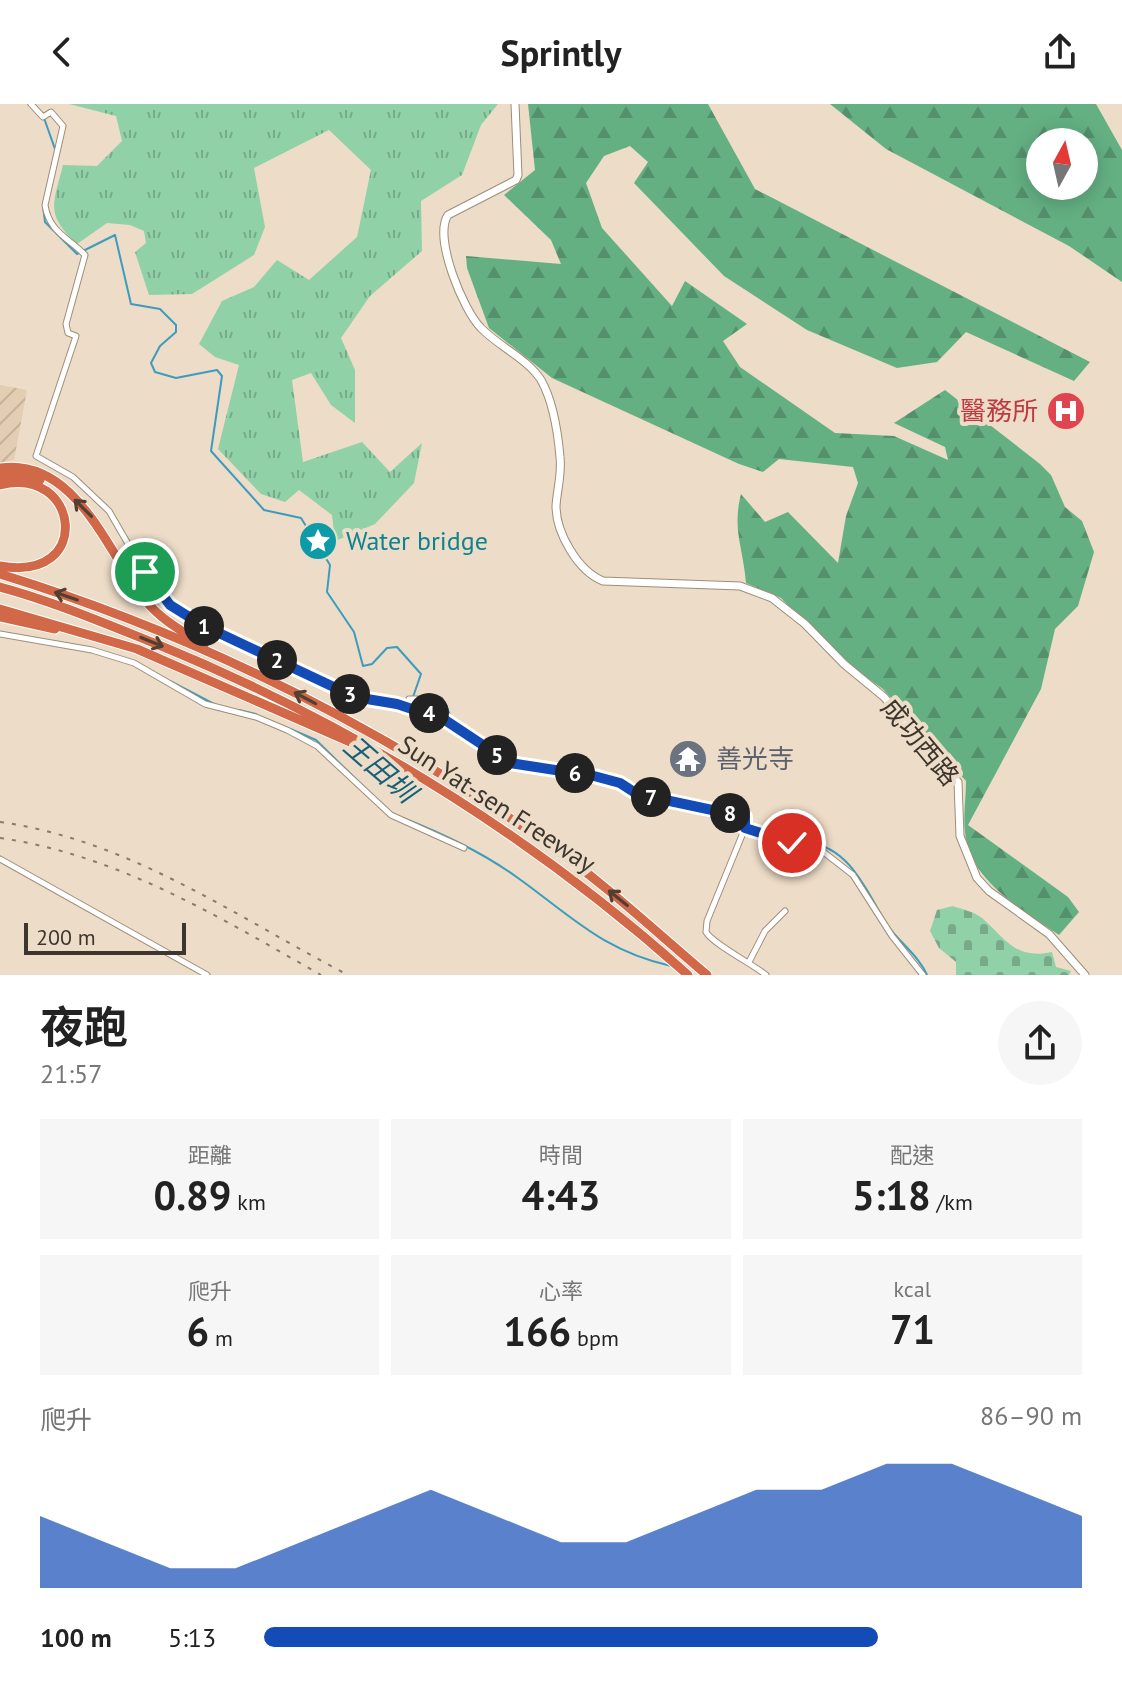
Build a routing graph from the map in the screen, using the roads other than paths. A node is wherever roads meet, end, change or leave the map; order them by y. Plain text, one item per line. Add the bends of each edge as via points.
1 (31, 104) edge
2 (515, 104) edge
3 (0, 468) edge
4 (0, 477) edge
5 (0, 485) edge
6 (61, 488) junction
7 (0, 566) edge
8 (0, 574) edge
9 (0, 587) edge
10 (0, 609) edge
11 (0, 617) edge
12 (0, 634) edge
13 (232, 660) junction
14 (182, 668) junction
15 (409, 699) dead end
16 (445, 720) junction
17 (367, 746) junction
18 (746, 826) junction
19 (464, 848) dead end
20 (0, 859) edge
21 (785, 911) dead end
22 (749, 962) junction
23 (207, 975) edge
24 (688, 975) edge
25 (707, 975) edge
26 (766, 975) edge
27 (923, 975) edge
28 (1085, 975) edge

1 - 16 street via 43,117 56,115 63,126 45,205 47,217 85,255 66,324 68,333 76,336 36,456 73,477 109,511 153,587 170,605 355,697
2 - 28 street via 516,180 448,215 442,243 479,327 540,379 560,458 556,510 580,563 603,581 740,586 772,598 805,624 884,697 953,773 961,792 960,836 977,878 1049,934
3 - 6 highway via 32,470
4 - 6 highway via 34,477
5 - 7 highway via 20,482 39,487 60,505 66,524 62,545 46,563 32,568
13 -> 6 highway via 147,604 99,525
13 -> 8 highway, Sun Yat-sen Freeway
9 -> 17 highway, Sun Yat-sen Freeway via 199,661
10 - 14 highway via 84,632
11 - 14 highway
12 - 19 street via 134,663 205,704 287,730 317,746 391,815
25 -> 13 highway, Sun Yat-sen Freeway via 549,844 392,744
14 - 17 highway via 342,740
15 - 16 street via 435,699
16 - 18 street via 510,763 604,778 637,794 745,817
17 - 24 highway, Sun Yat-sen Freeway via 540,854
18 - 22 street via 706,932
18 - 27 street via 772,839 817,847 853,875
20 - 23 street
21 - 22 street via 765,931
22 - 26 street

